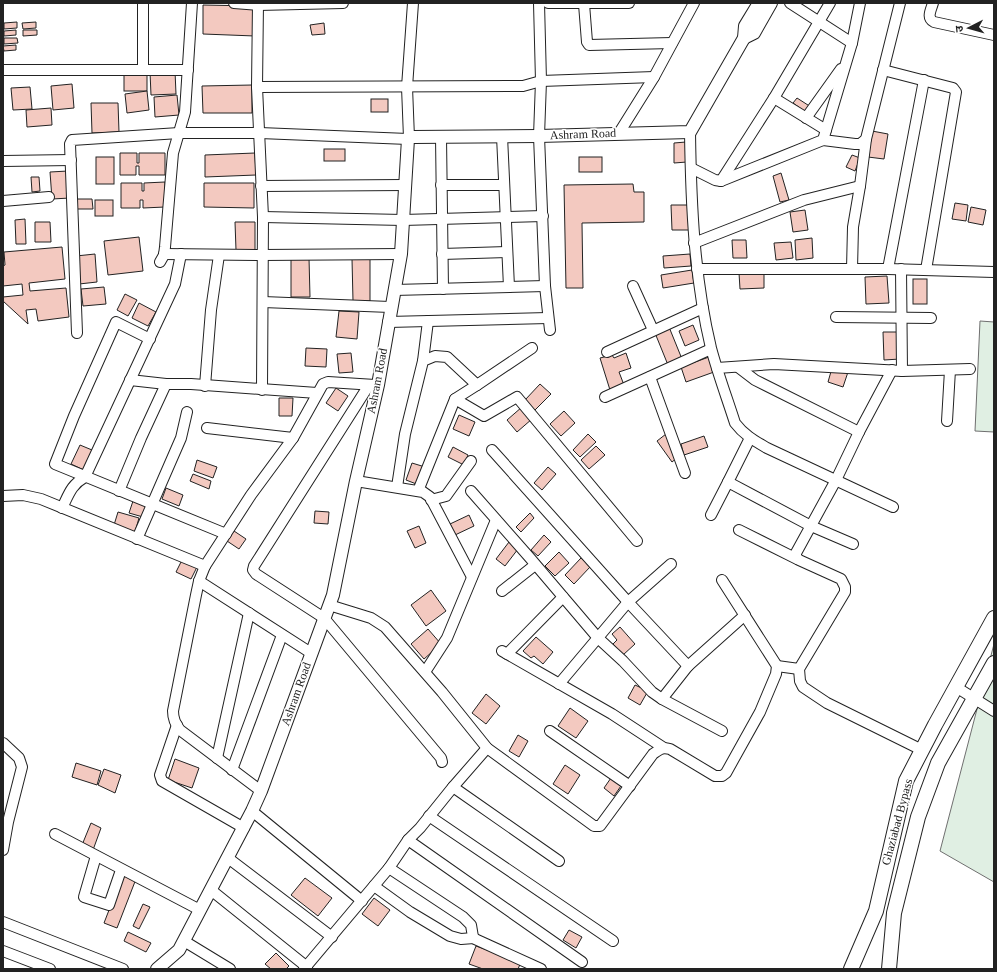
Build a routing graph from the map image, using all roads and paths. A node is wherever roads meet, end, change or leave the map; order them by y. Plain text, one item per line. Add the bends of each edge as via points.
1 (143, 3) edge
2 (192, 3) edge
3 (234, 3) edge
4 (343, 3) edge
5 (413, 3) edge
6 (539, 3) edge
7 (548, 3) edge
8 (629, 3) edge
9 (694, 3) edge
10 (790, 3) edge
11 (830, 3) edge
12 (860, 3) edge
13 (900, 3) edge
14 (933, 3) edge
15 (258, 4) edge
16 (584, 4) edge
17 (765, 4) edge
18 (819, 22) junction
19 (994, 35) edge
20 (672, 43) junction
21 (852, 43) junction
22 (846, 62) junction
23 (143, 69) junction
24 (3, 70) edge
25 (188, 70) junction
26 (883, 70) junction
27 (654, 77) junction
28 (924, 80) junction
29 (542, 81) junction
30 (257, 87) junction
31 (407, 87) junction
32 (774, 98) junction
33 (806, 118) junction
34 (826, 130) junction
35 (690, 132) junction
36 (179, 133) junction
37 (260, 133) junction
38 (619, 133) junction
39 (441, 136) junction
40 (502, 136) junction
41 (539, 136) junction
42 (409, 138) junction
43 (866, 139) junction
44 (823, 140) junction
45 (71, 160) junction
46 (3, 161) edge
47 (690, 168) junction
48 (721, 181) junction
49 (404, 185) junction
50 (441, 185) junction
51 (504, 185) junction
52 (261, 186) junction
53 (860, 186) junction
54 (49, 197) dead end
55 (3, 201) edge
56 (543, 216) junction
57 (263, 217) junction
58 (505, 217) junction
59 (442, 219) junction
60 (403, 220) junction
61 (694, 243) junction
62 (507, 252) junction
63 (181, 254) junction
64 (400, 254) junction
65 (442, 254) junction
66 (219, 255) junction
67 (262, 255) junction
68 (888, 268) junction
69 (697, 269) junction
70 (852, 269) junction
71 (901, 269) junction
72 (926, 270) junction
73 (994, 272) edge
74 (545, 286) junction
75 (633, 286) dead end
76 (509, 287) junction
77 (443, 289) junction
78 (394, 290) junction
79 (263, 302) junction
80 (390, 307) junction
81 (703, 308) junction
82 (836, 317) dead end
83 (548, 318) junction
84 (902, 318) junction
85 (931, 318) dead end
86 (428, 321) junction
87 (388, 322) junction
88 (550, 330) dead end
89 (653, 330) junction
90 (77, 333) dead end
91 (150, 339) junction
92 (532, 348) dead end
93 (711, 348) junction
94 (607, 352) dead end
95 (423, 361) junction
96 (738, 367) junction
97 (717, 368) junction
98 (970, 369) dead end
99 (897, 370) junction
100 (950, 370) junction
101 (650, 377) junction
102 (130, 380) junction
103 (166, 384) junction
104 (373, 385) junction
105 (478, 385) junction
106 (205, 386) junction
107 (262, 390) junction
108 (318, 393) junction
109 (605, 397) dead end
110 (456, 399) junction
111 (187, 412) dead end
112 (946, 421) dead end
113 (207, 428) dead end
114 (859, 432) junction
115 (293, 438) junction
116 (750, 438) junction
117 (492, 450) dead end
118 (470, 461) dead end
119 (685, 473) dead end
120 (85, 477) junction
121 (836, 480) junction
122 (356, 481) junction
123 (728, 482) junction
124 (397, 488) junction
125 (119, 491) junction
126 (418, 491) junction
127 (471, 491) dead end
128 (3, 496) edge
129 (432, 500) junction
130 (153, 504) junction
131 (893, 507) dead end
132 (62, 508) junction
133 (712, 515) dead end
134 (496, 520) junction
135 (811, 526) junction
136 (739, 530) dead end
137 (226, 534) junction
138 (138, 539) junction
139 (637, 541) dead end
140 (853, 544) dead end
141 (797, 559) junction
142 (671, 564) dead end
143 (536, 565) junction
144 (205, 566) junction
145 (472, 577) junction
146 (722, 580) dead end
147 (198, 581) junction
148 (502, 591) dead end
149 (563, 597) junction
150 (628, 602) junction
151 (328, 605) junction
152 (249, 613) junction
153 (745, 615) junction
154 (324, 618) junction
155 (994, 618) edge
156 (282, 634) junction
157 (598, 638) junction
158 (311, 653) junction
159 (994, 663) edge
160 (688, 666) junction
161 (777, 666) junction
162 (799, 669) junction
163 (425, 672) junction
164 (559, 684) junction
165 (956, 687) junction
166 (974, 698) junction
167 (662, 699) junction
168 (994, 711) edge
169 (176, 725) junction
170 (550, 731) dead end
171 (722, 731) dead end
172 (3, 743) edge
173 (486, 748) junction
174 (664, 748) junction
175 (922, 750) junction
176 (217, 758) junction
177 (442, 762) dead end
178 (232, 770) junction
179 (630, 786) junction
180 (453, 787) junction
181 (261, 791) junction
182 (252, 811) junction
183 (429, 816) junction
184 (6, 822) edge
185 (244, 828) junction
186 (55, 834) dead end
187 (408, 840) junction
188 (3, 850) edge
189 (96, 856) junction
190 (228, 858) junction
191 (559, 861) dead end
192 (390, 868) junction
193 (121, 870) junction
194 (374, 886) junction
195 (211, 890) junction
196 (362, 901) junction
197 (200, 910) junction
198 (3, 922) edge
199 (332, 936) junction
200 (474, 938) junction
201 (184, 941) junction
202 (613, 941) dead end
203 (3, 950) edge
204 (582, 962) dead end
205 (306, 968) edge
206 (50, 969) edge
207 (123, 969) edge
208 (157, 969) edge
209 (230, 969) edge
210 (541, 969) edge
211 (852, 969) edge
212 (889, 969) edge

1 - 23 street
2 - 25 street
3 - 15 street
4 - 15 street
5 - 31 street
6 - 29 street
7 - 16 street
8 - 16 street
9 - 20 street
10 - 18 street
11 - 18 street
12 - 21 street
13 - 26 street
14 - 19 street via 929,15 934,22
15 - 30 street
16 - 20 street via 589,45
17 - 35 street via 754,34 744,38
18 - 21 street
18 - 32 street
20 - 27 street
21 - 22 street
22 - 33 street
22 - 34 street
23 - 24 street
23 - 25 street
25 - 36 street via 185,112
26 - 28 street
26 - 43 street
27 - 29 street
27 - 38 street
28 - 68 street
28 - 72 street via 953,88 956,94
29 - 31 street via 523,86
29 - 41 street
30 - 31 street
30 - 37 street
31 - 42 street
32 - 33 street
32 - 48 street
33 - 34 street
34 - 44 street
35 - 38 street, Ashram Road
35 - 47 street
36 - 37 street
36 - 45 street via 75,139 70,144
36 - 63 street via 173,153 162,258
37 - 42 street
37 - 52 street
38 - 41 street, Ashram Road
39 - 40 street, Ashram Road
39 - 42 street, Ashram Road
39 - 50 street
40 - 41 street, Ashram Road
40 - 51 street
41 - 56 street
42 - 49 street, Ashram Road
43 - 44 street via 860,144
43 - 53 street
44 - 48 street
45 - 46 street
45 - 90 street
47 - 48 street
47 - 61 street
49 - 52 street
49 - 60 street, Ashram Road
50 - 51 street
50 - 59 street
51 - 58 street
52 - 57 street
53 - 61 street via 804,200
53 - 70 street via 853,227
54 - 55 street
56 - 58 street
56 - 74 street
57 - 60 street
57 - 67 street
58 - 59 street
58 - 62 street
59 - 60 street
59 - 65 street
60 - 64 street, Ashram Road
61 - 69 street
62 - 65 street
62 - 76 street
63 - 66 street
63 - 91 street via 175,284
64 - 67 street
64 - 78 street, Ashram Road
65 - 77 street
66 - 67 street
66 - 106 street via 211,310
67 - 79 street
68 - 70 street
68 - 71 street
69 - 70 street
69 - 81 street
71 - 72 street
71 - 84 street
72 - 73 street
74 - 76 street
74 - 83 street
75 - 89 street
76 - 77 street
77 - 78 street
78 - 80 street, Ashram Road
79 - 80 street
79 - 107 street
80 - 87 street, Ashram Road
81 - 89 street
81 - 93 street
82 - 84 street
83 - 86 street
83 - 88 street
84 - 85 street
84 - 99 street
86 - 87 street
86 - 95 street
87 - 104 street, Ashram Road
89 - 94 street
91 - 102 street
91 - 120 street via 116,322 55,464
92 - 105 street
93 - 97 street
93 - 101 street
95 - 105 street via 435,356 448,357
95 - 124 street via 405,434
96 - 97 street
96 - 99 street via 774,364
96 - 114 street via 755,380
97 - 116 street via 735,423
98 - 100 street
99 - 100 street
99 - 114 street
100 - 112 street
101 - 109 street
101 - 119 street
102 - 103 street
102 - 120 street
103 - 106 street
103 - 125 street
104 - 108 street via 325,382
104 - 122 street, Ashram Road
104 - 154 street via 253,570
105 - 110 street
106 - 107 street
107 - 108 street
108 - 115 street
110 - 126 street
110 - 139 street via 484,416 517,397
111 - 130 street via 181,438
113 - 115 street
114 - 121 street
115 - 137 street via 251,494
116 - 121 street
116 - 123 street
117 - 150 street
118 - 129 street via 446,496
120 - 125 street
120 - 132 street via 71,490
121 - 131 street
121 - 135 street
122 - 124 street
122 - 151 street, Ashram Road via 333,595
123 - 133 street
123 - 135 street
124 - 126 street
125 - 130 street
126 - 129 street
127 - 134 street
128 - 132 street via 28,495
129 - 145 street
130 - 137 street
130 - 138 street
132 - 138 street
134 - 143 street
134 - 145 street
135 - 140 street
135 - 141 street via 796,553
136 - 141 street
137 - 144 street
138 - 144 street
141 - 162 street via 841,579 845,587 845,592
142 - 150 street
143 - 148 street
143 - 149 street
144 - 147 street
145 - 163 street via 447,638
146 - 153 street
147 - 152 street
147 - 169 street via 172,711
149 - 157 street
149 - 164 street via 505,653
150 - 157 street
150 - 160 street
151 - 154 street, Ashram Road
151 - 163 street via 379,622
152 - 156 street
152 - 176 street
153 - 160 street
153 - 161 street
154 - 158 street, Ashram Road
154 - 177 street
155 - 165 main road, Ghaziabad Bypass
156 - 158 street
156 - 178 street
157 - 164 street
157 - 167 street
158 - 181 street, Ashram Road
159 - 166 main road, Ghaziabad Bypass
160 - 167 street
161 - 162 street
161 - 174 street via 760,712 722,776 715,776 670,749
162 - 175 street via 803,687 827,702
163 - 173 street
164 - 174 street
165 - 166 street
165 - 175 main road, Ghaziabad Bypass
166 - 168 street
166 - 212 main road, Ghaziabad Bypass via 938,763 918,817 894,913
167 - 171 street
169 - 176 street
169 - 185 street via 160,775 162,781
170 - 179 street
172 - 184 street via 19,758 22,767
173 - 179 street via 594,826 600,826
173 - 180 street
174 - 179 street via 653,754
175 - 211 main road, Ghaziabad Bypass via 906,781 876,911
176 - 178 street
178 - 181 street
180 - 183 street
180 - 191 street
181 - 182 street, Ashram Road
182 - 185 street, Ashram Road
182 - 196 street
183 - 187 street
183 - 202 street
184 - 188 street
185 - 190 street, Ashram Road
186 - 189 street
187 - 192 street
187 - 204 street
189 - 193 street
189 - 193 street via 84,897 109,905
190 - 195 street, Ashram Road
190 - 199 street
192 - 194 street
192 - 200 street via 463,917 471,925
193 - 197 street
194 - 196 street
194 - 200 street via 450,936 461,939
195 - 197 street, Ashram Road
195 - 205 street
196 - 199 street
197 - 201 street, Ashram Road
198 - 207 street
199 - 205 street
200 - 210 street
201 - 208 street, Ashram Road via 179,950
201 - 209 street
203 - 206 street

